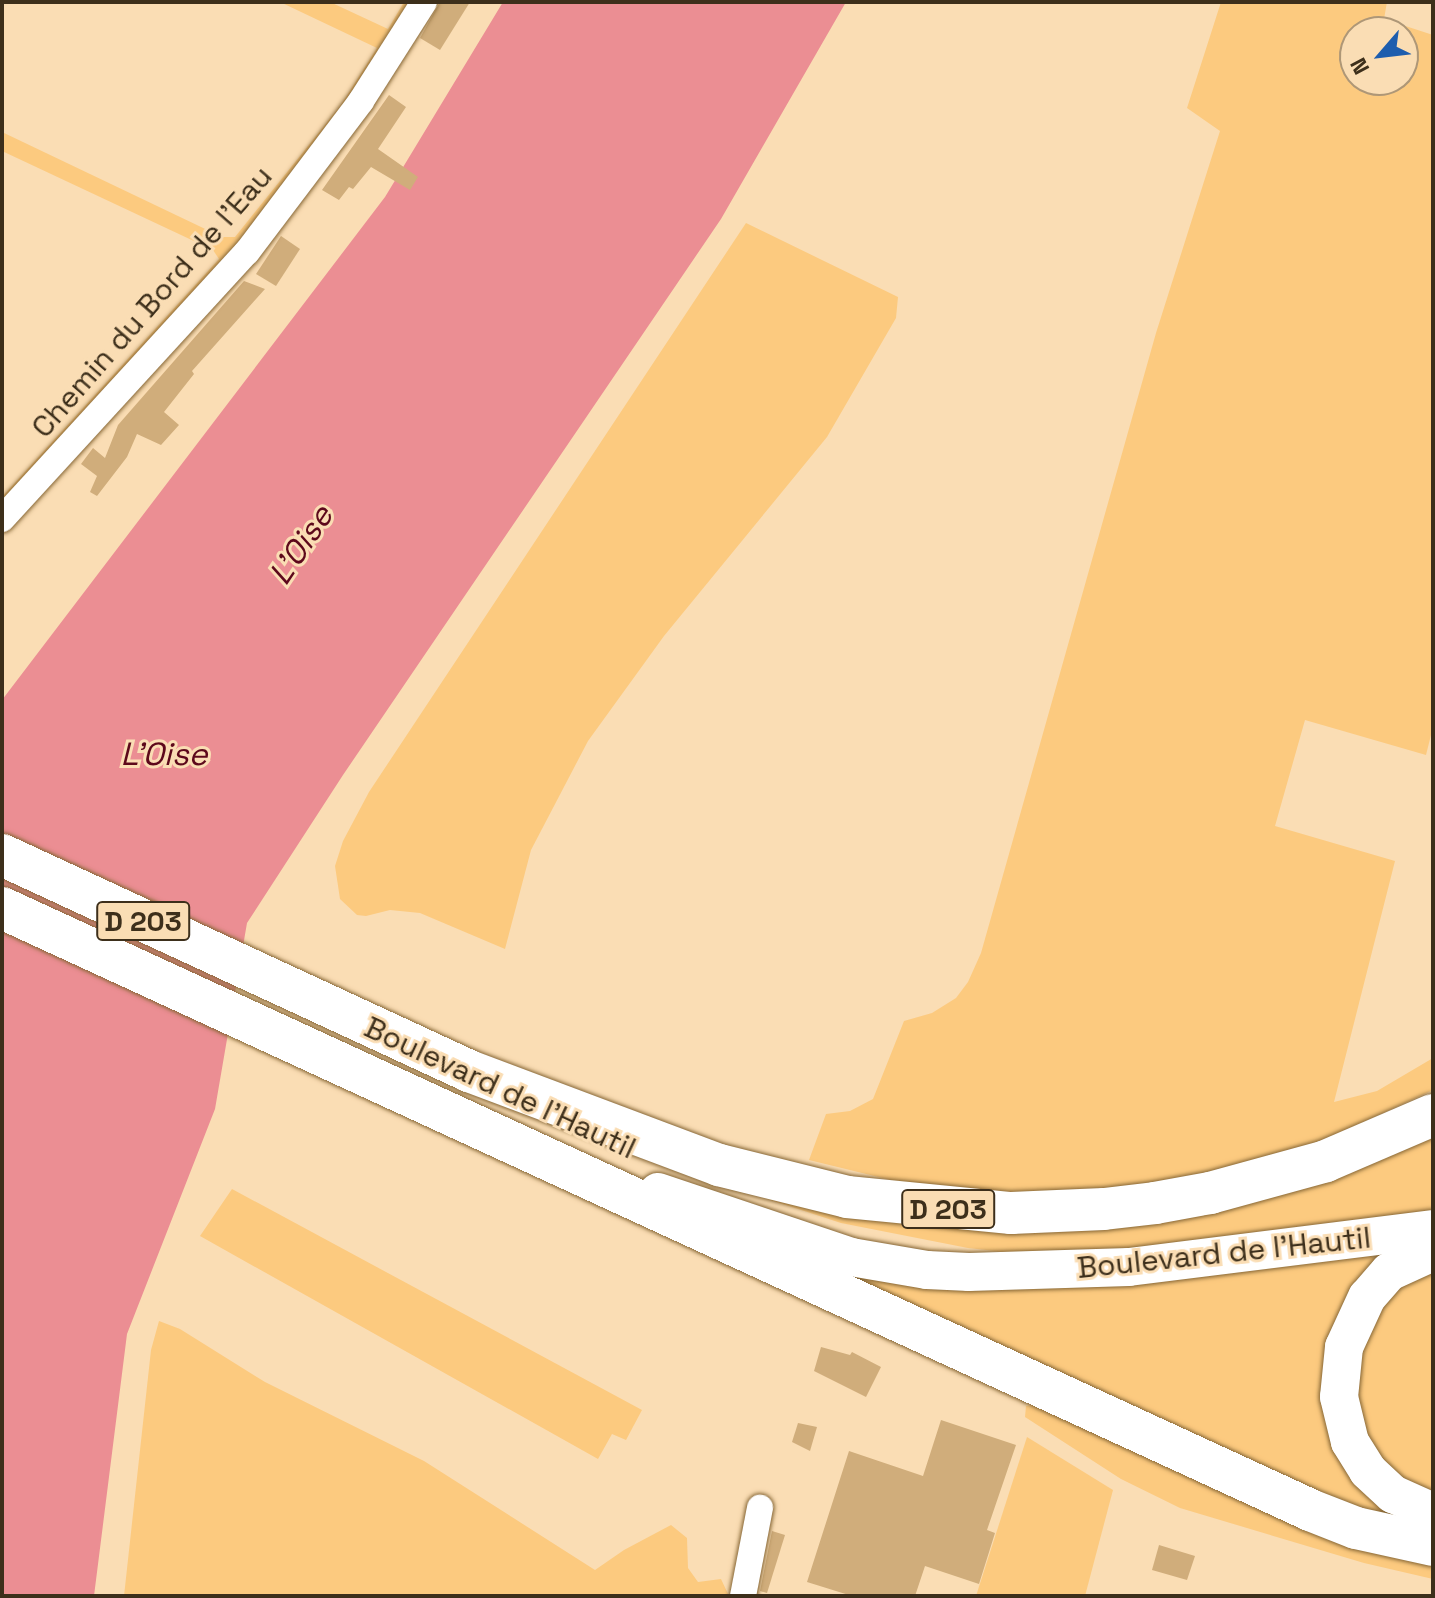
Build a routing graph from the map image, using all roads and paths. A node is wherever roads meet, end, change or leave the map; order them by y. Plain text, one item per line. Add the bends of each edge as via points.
1 (424, 2) edge
2 (2, 519) edge
3 (2, 855) edge
4 (2, 908) edge
5 (469, 1071) junction
6 (1433, 1115) edge
7 (509, 1139) junction
8 (1433, 1229) edge
9 (1433, 1252) edge
10 (1015, 1270) junction
11 (760, 1508) dead end
12 (1433, 1512) edge
13 (1433, 1545) edge
14 (743, 1596) edge

1 - 2 street, Chemin du Bord de l'Eau via 361,101 247,252
3 - 5 main road, Boulevard de l'Hautil / D 203
4 - 7 main road, Boulevard de l'Hautil
5 - 6 main road, D 203 via 719,1165 847,1197 996,1212 1104,1209 1210,1193 1326,1161
5 - 10 main road, Boulevard de l'Hautil via 646,1158 780,1212 882,1243
7 - 10 main road, Boulevard de l'Hautil via 837,1253 927,1270
7 - 13 main road via 1310,1510 1356,1528
8 - 10 main road, Boulevard de l'Hautil via 1129,1267
9 - 12 main road via 1389,1272 1367,1297 1344,1347 1339,1397 1350,1442 1368,1471 1393,1494
11 - 14 street

